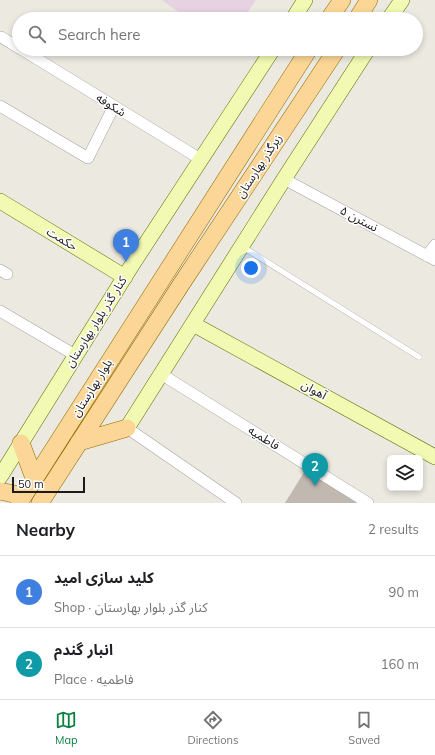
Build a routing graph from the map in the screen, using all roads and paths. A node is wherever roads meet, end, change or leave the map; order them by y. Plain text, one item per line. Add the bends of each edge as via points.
1 (305, 0) edge
2 (342, 0) edge
3 (369, 0) edge
4 (402, 0) edge
5 (297, 12) edge
6 (334, 12) edge
7 (361, 12) edge
8 (394, 12) edge
9 (1, 37) dead end
10 (12, 43) edge
11 (33, 56) edge
12 (269, 56) edge
13 (304, 56) edge
14 (332, 56) edge
15 (363, 56) edge
16 (0, 106) edge
17 (114, 106) junction
18 (202, 160) junction
19 (284, 179) junction
20 (0, 201) edge
21 (435, 245) edge
22 (242, 246) junction
23 (431, 258) edge
24 (165, 272) joint
25 (125, 277) junction
26 (182, 283) joint
27 (0, 311) edge
28 (193, 324) junction
29 (75, 356) junction
30 (419, 357) dead end
31 (161, 374) junction
32 (126, 428) junction
33 (79, 442) junction
34 (21, 443) junction
35 (435, 457) edge
36 (0, 477) edge
37 (34, 478) junction
38 (0, 491) edge
39 (21, 499) edge
40 (40, 503) edge
41 (236, 503) edge
42 (368, 503) edge

1 - 5 main road
2 - 6 main road
3 - 7 main road
4 - 8 main road
9 - 10 street, شکوفه
11 - 17 street, شکوفه
12 - 18 main road, کنار گذر بلوار بهارستان
13 - 24 main road, زیرگذر بهارستان
14 - 26 main road, زیرگذر بهارستان
15 - 19 main road
16 - 17 street via 88,158
17 - 18 street, شکوفه
18 - 25 main road, کنار گذر بلوار بهارستان
19 - 22 main road
19 - 23 street, نسترن ۵
20 - 25 main road, حکمت
21 - 23 street
22 - 28 main road
22 - 30 lane
24 - 37 main road, بلوار بهارستان
25 - 29 main road, کنار گذر بلوار بهارستان
26 - 33 main road, بلوار بهارستان
27 - 29 street
28 - 31 main road
28 - 35 main road, آهوان
29 - 34 main road, کنار گذر بلوار بهارستان
31 - 32 main road
31 - 42 street, فاطمیه
32 - 33 main road
32 - 41 street
33 - 40 main road, بلوار بهارستان
34 - 36 main road, کنار گذر بلوار بهارستان
34 - 37 main road
37 - 39 main road, بلوار بهارستان
38 - 39 main road

